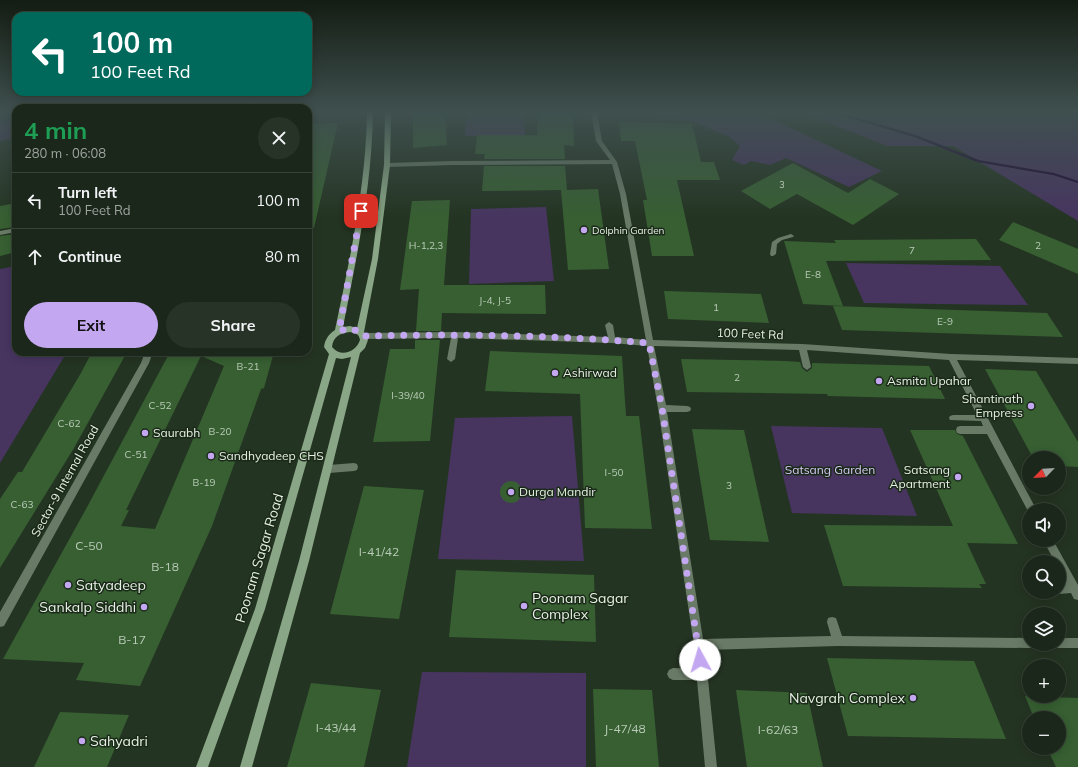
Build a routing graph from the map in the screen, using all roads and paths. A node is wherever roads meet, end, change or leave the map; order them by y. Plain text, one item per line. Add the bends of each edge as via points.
1 (369, 148) edge
2 (387, 148) edge
3 (603, 148) edge
4 (614, 162) junction
5 (387, 165) junction
6 (12, 231) edge
7 (0, 233) edge
8 (791, 236) dead end
9 (773, 254) dead end
10 (609, 325) dead end
11 (339, 331) junction
12 (362, 334) junction
13 (455, 335) junction
14 (612, 340) junction
15 (649, 343) junction
16 (802, 347) junction
17 (356, 352) junction
18 (333, 354) junction
19 (148, 356) edge
20 (951, 357) junction
21 (451, 360) dead end
22 (1078, 361) edge
23 (807, 367) dead end
24 (662, 408) junction
25 (687, 409) dead end
26 (953, 418) dead end
27 (982, 418) junction
28 (960, 430) dead end
29 (988, 430) junction
30 (354, 467) dead end
31 (329, 469) junction
32 (1028, 503) edge
33 (1052, 547) edge
34 (1066, 590) edge
35 (1076, 592) edge
36 (0, 622) edge
37 (832, 622) dead end
38 (838, 641) junction
39 (1022, 643) edge
40 (1066, 643) edge
41 (1078, 643) edge
42 (699, 645) junction
43 (673, 674) dead end
44 (702, 675) junction
45 (202, 767) edge
46 (246, 767) edge
47 (711, 767) edge

1 - 11 main road via 364,196
2 - 5 main road
3 - 4 street
4 - 5 street
4 - 15 street via 623,194
5 - 12 main road
6 - 7 street
8 - 9 street via 774,243
10 - 14 street
11 - 12 main road via 350,329
11 - 18 main road via 328,342
12 - 13 street, 100 Feet Rd
12 - 17 main road via 363,344
13 - 14 street, 100 Feet Rd
13 - 21 street
14 - 15 street, 100 Feet Rd
15 - 16 street, 100 Feet Rd
15 - 24 street
16 - 20 street, 100 Feet Rd
16 - 23 street
17 - 18 main road via 344,356
17 - 31 main road
18 - 45 main road, Poonam Sagar Road via 260,609
19 - 36 street, Sector-9 Internal Road
20 - 22 street, 100 Feet Rd
20 - 27 street
24 - 25 street
24 - 42 street
26 - 27 street
27 - 29 street
28 - 29 street
29 - 32 street
30 - 31 street
31 - 46 main road via 280,653
33 - 35 street
34 - 35 street
37 - 38 street
38 - 39 street
38 - 42 street
40 - 41 street
42 - 44 street
43 - 44 street
44 - 47 street

